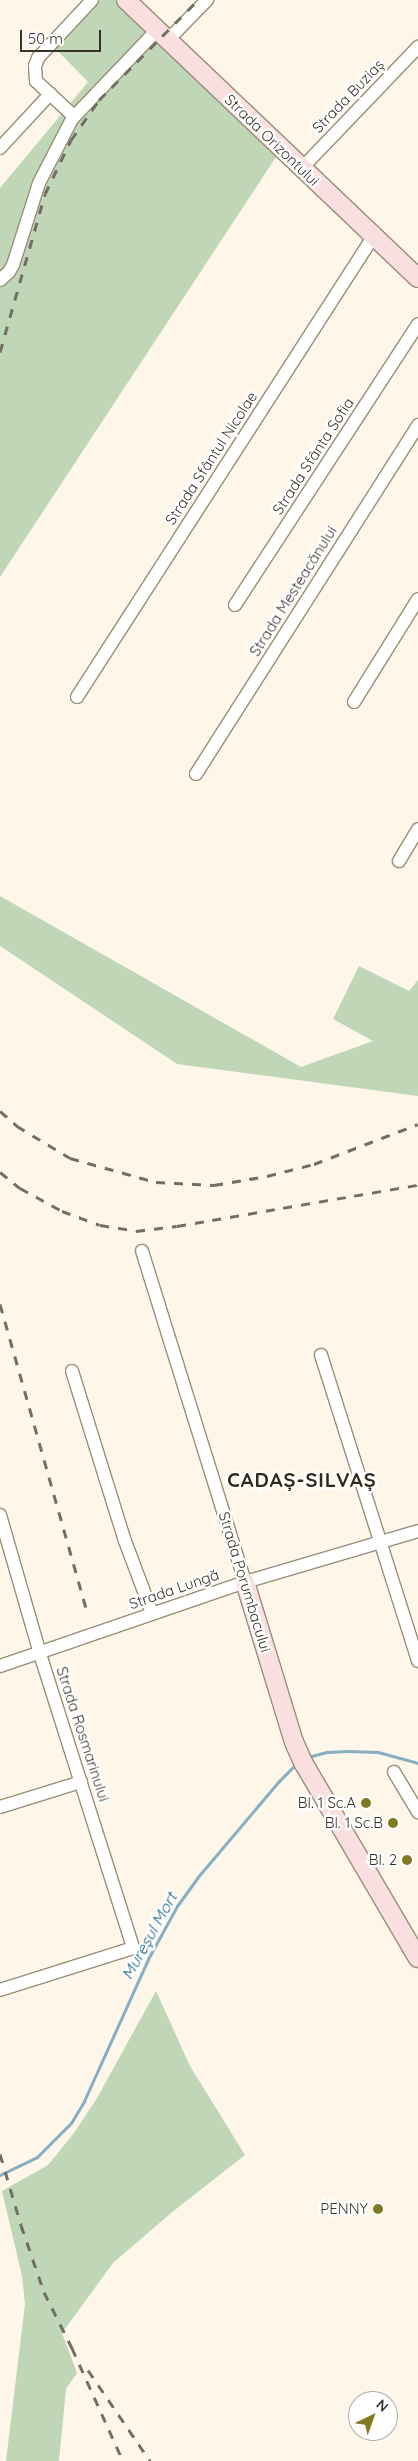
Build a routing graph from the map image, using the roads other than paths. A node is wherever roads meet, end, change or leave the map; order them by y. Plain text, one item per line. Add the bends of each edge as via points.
1 (92, 0) edge
2 (126, 0) edge
3 (207, 0) edge
4 (163, 35) junction
5 (418, 47) edge
6 (50, 94) junction
7 (74, 116) junction
8 (0, 148) edge
9 (302, 168) junction
10 (373, 237) junction
11 (418, 278) edge
12 (0, 280) edge
13 (418, 324) edge
14 (418, 425) edge
15 (418, 599) edge
16 (235, 605) dead end
17 (77, 697) dead end
18 (354, 702) dead end
19 (196, 774) dead end
20 (418, 829) edge
21 (399, 861) dead end
22 (142, 1251) dead end
23 (321, 1355) dead end
24 (72, 1371) dead end
25 (0, 1515) edge
26 (2, 1529) edge
27 (418, 1532) edge
28 (380, 1543) junction
29 (245, 1582) junction
30 (152, 1614) junction
31 (40, 1654) junction
32 (418, 1661) edge
33 (0, 1666) edge
34 (394, 1772) dead end
35 (81, 1782) junction
36 (0, 1807) edge
37 (418, 1812) edge
38 (418, 1958) edge
39 (0, 1990) edge

1 - 6 street via 38,58 36,80
2 - 4 street, Strada Orizontului
3 - 4 street
4 - 7 street
4 - 9 street, Strada Orizontului
5 - 9 street, Strada Buziaș
6 - 7 street
6 - 8 street
7 - 12 street via 40,182 13,264
9 - 10 street, Strada Orizontului
10 - 11 street, Strada Orizontului
10 - 17 street, Strada Sfântul Nicolae
13 - 16 street, Strada Sfânta Sofia
14 - 19 street, Strada Mesteacănului
15 - 18 street
20 - 21 street
22 - 29 street, Strada Porumbacului
23 - 28 street
24 - 30 street via 125,1541
25 - 26 street, Strada Rosmarinului
26 - 31 street, Strada Rosmarinului
27 - 28 street, Strada Lungă
28 - 29 street, Strada Lungă
28 - 32 street
29 - 30 street, Strada Lungă
29 - 38 street, Strada Porumbacului via 294,1742 304,1764
30 - 31 street, Strada Lungă
31 - 33 street, Strada Lungă
31 - 35 street, Strada Rosmarinului
34 - 37 street
35 - 36 street
35 - 39 street, Strada Rosmarinului via 133,1948

